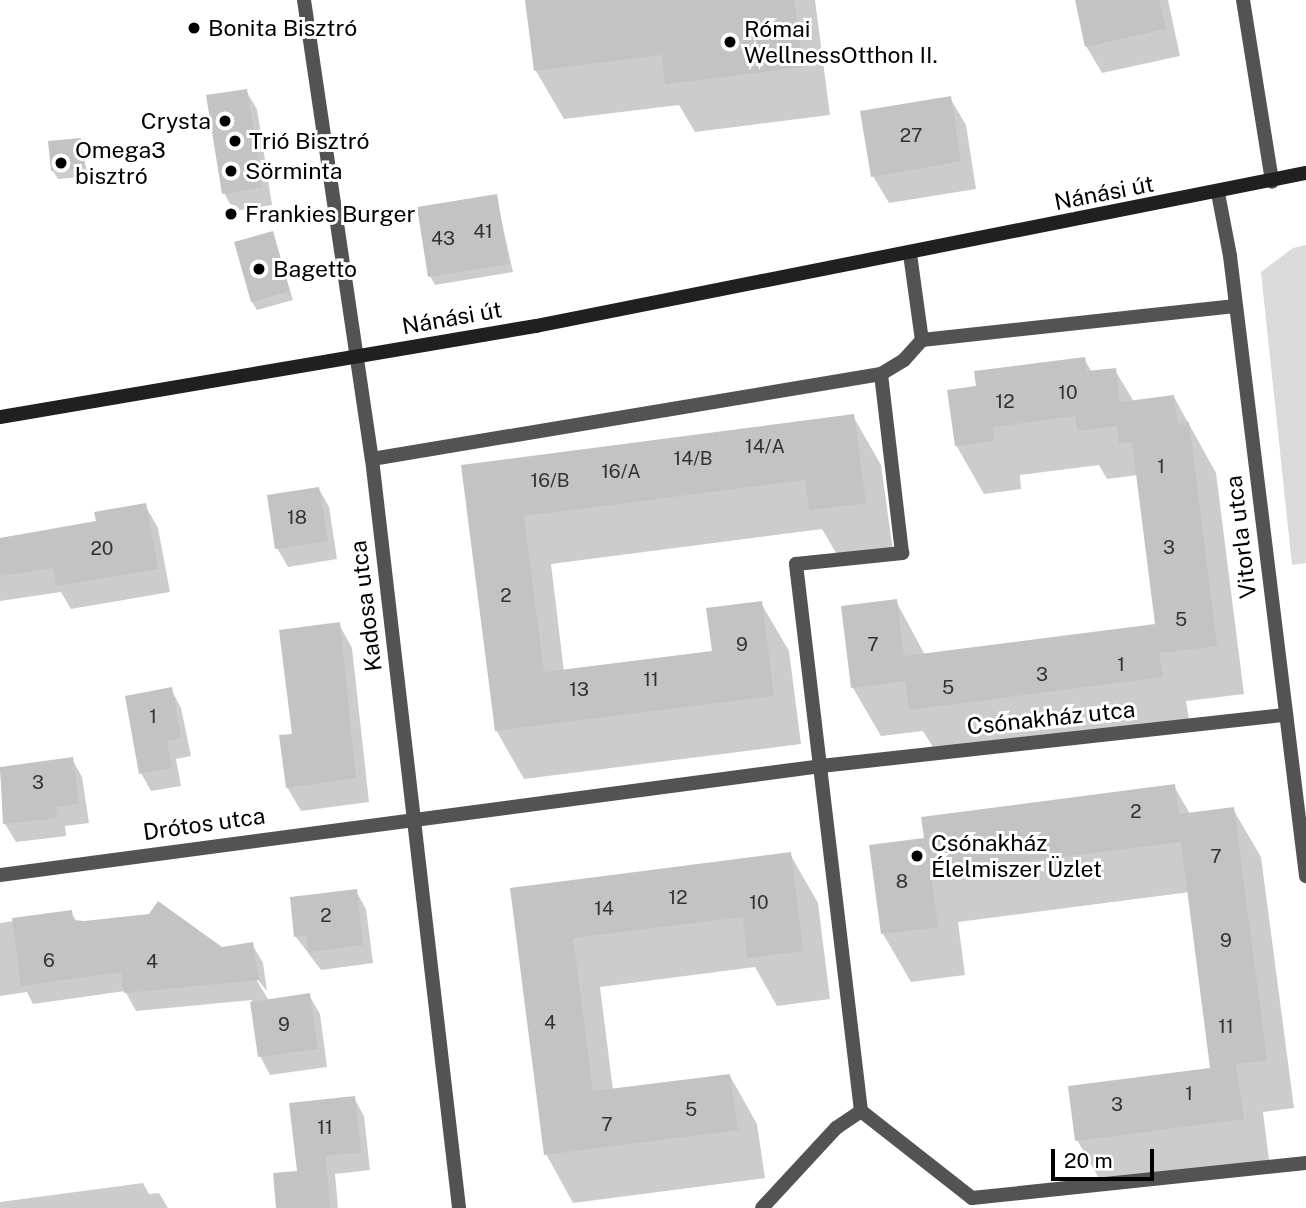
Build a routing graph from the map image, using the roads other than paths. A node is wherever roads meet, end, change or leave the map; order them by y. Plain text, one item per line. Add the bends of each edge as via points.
1 (304, 0) edge
2 (1243, 0) edge
3 (1306, 173) edge
4 (1272, 181) junction
5 (1218, 193) junction
6 (910, 254) junction
7 (1236, 306) junction
8 (922, 340) junction
9 (355, 358) junction
10 (881, 374) junction
11 (0, 417) edge
12 (372, 459) junction
13 (1286, 715) junction
14 (821, 766) junction
15 (414, 819) junction
16 (1304, 851) edge
17 (0, 875) edge
18 (1306, 876) edge
19 (861, 1111) junction
20 (1306, 1163) edge
21 (968, 1203) edge
22 (459, 1208) edge
23 (762, 1208) edge

1 - 9 street, Kadosa utca
2 - 4 street
3 - 4 street, Nánási út
4 - 5 street, Nánási út
5 - 6 street, Nánási út
5 - 7 street, Vitorla utca
6 - 8 street
6 - 9 street, Nánási út
7 - 8 street
7 - 13 street, Vitorla utca
8 - 10 street via 904,360
9 - 11 street, Nánási út
9 - 12 street, Kadosa utca
10 - 12 street
10 - 14 street via 902,553 796,564
12 - 15 street, Kadosa utca
13 - 14 street, Csónakház utca
13 - 16 street, Vitorla utca
14 - 15 street, Csónakház utca
14 - 19 street
15 - 17 street, Drótos utca
15 - 22 street, Kadosa utca
16 - 18 street, Vitorla utca
19 - 21 street
19 - 23 street via 836,1128
20 - 21 street

